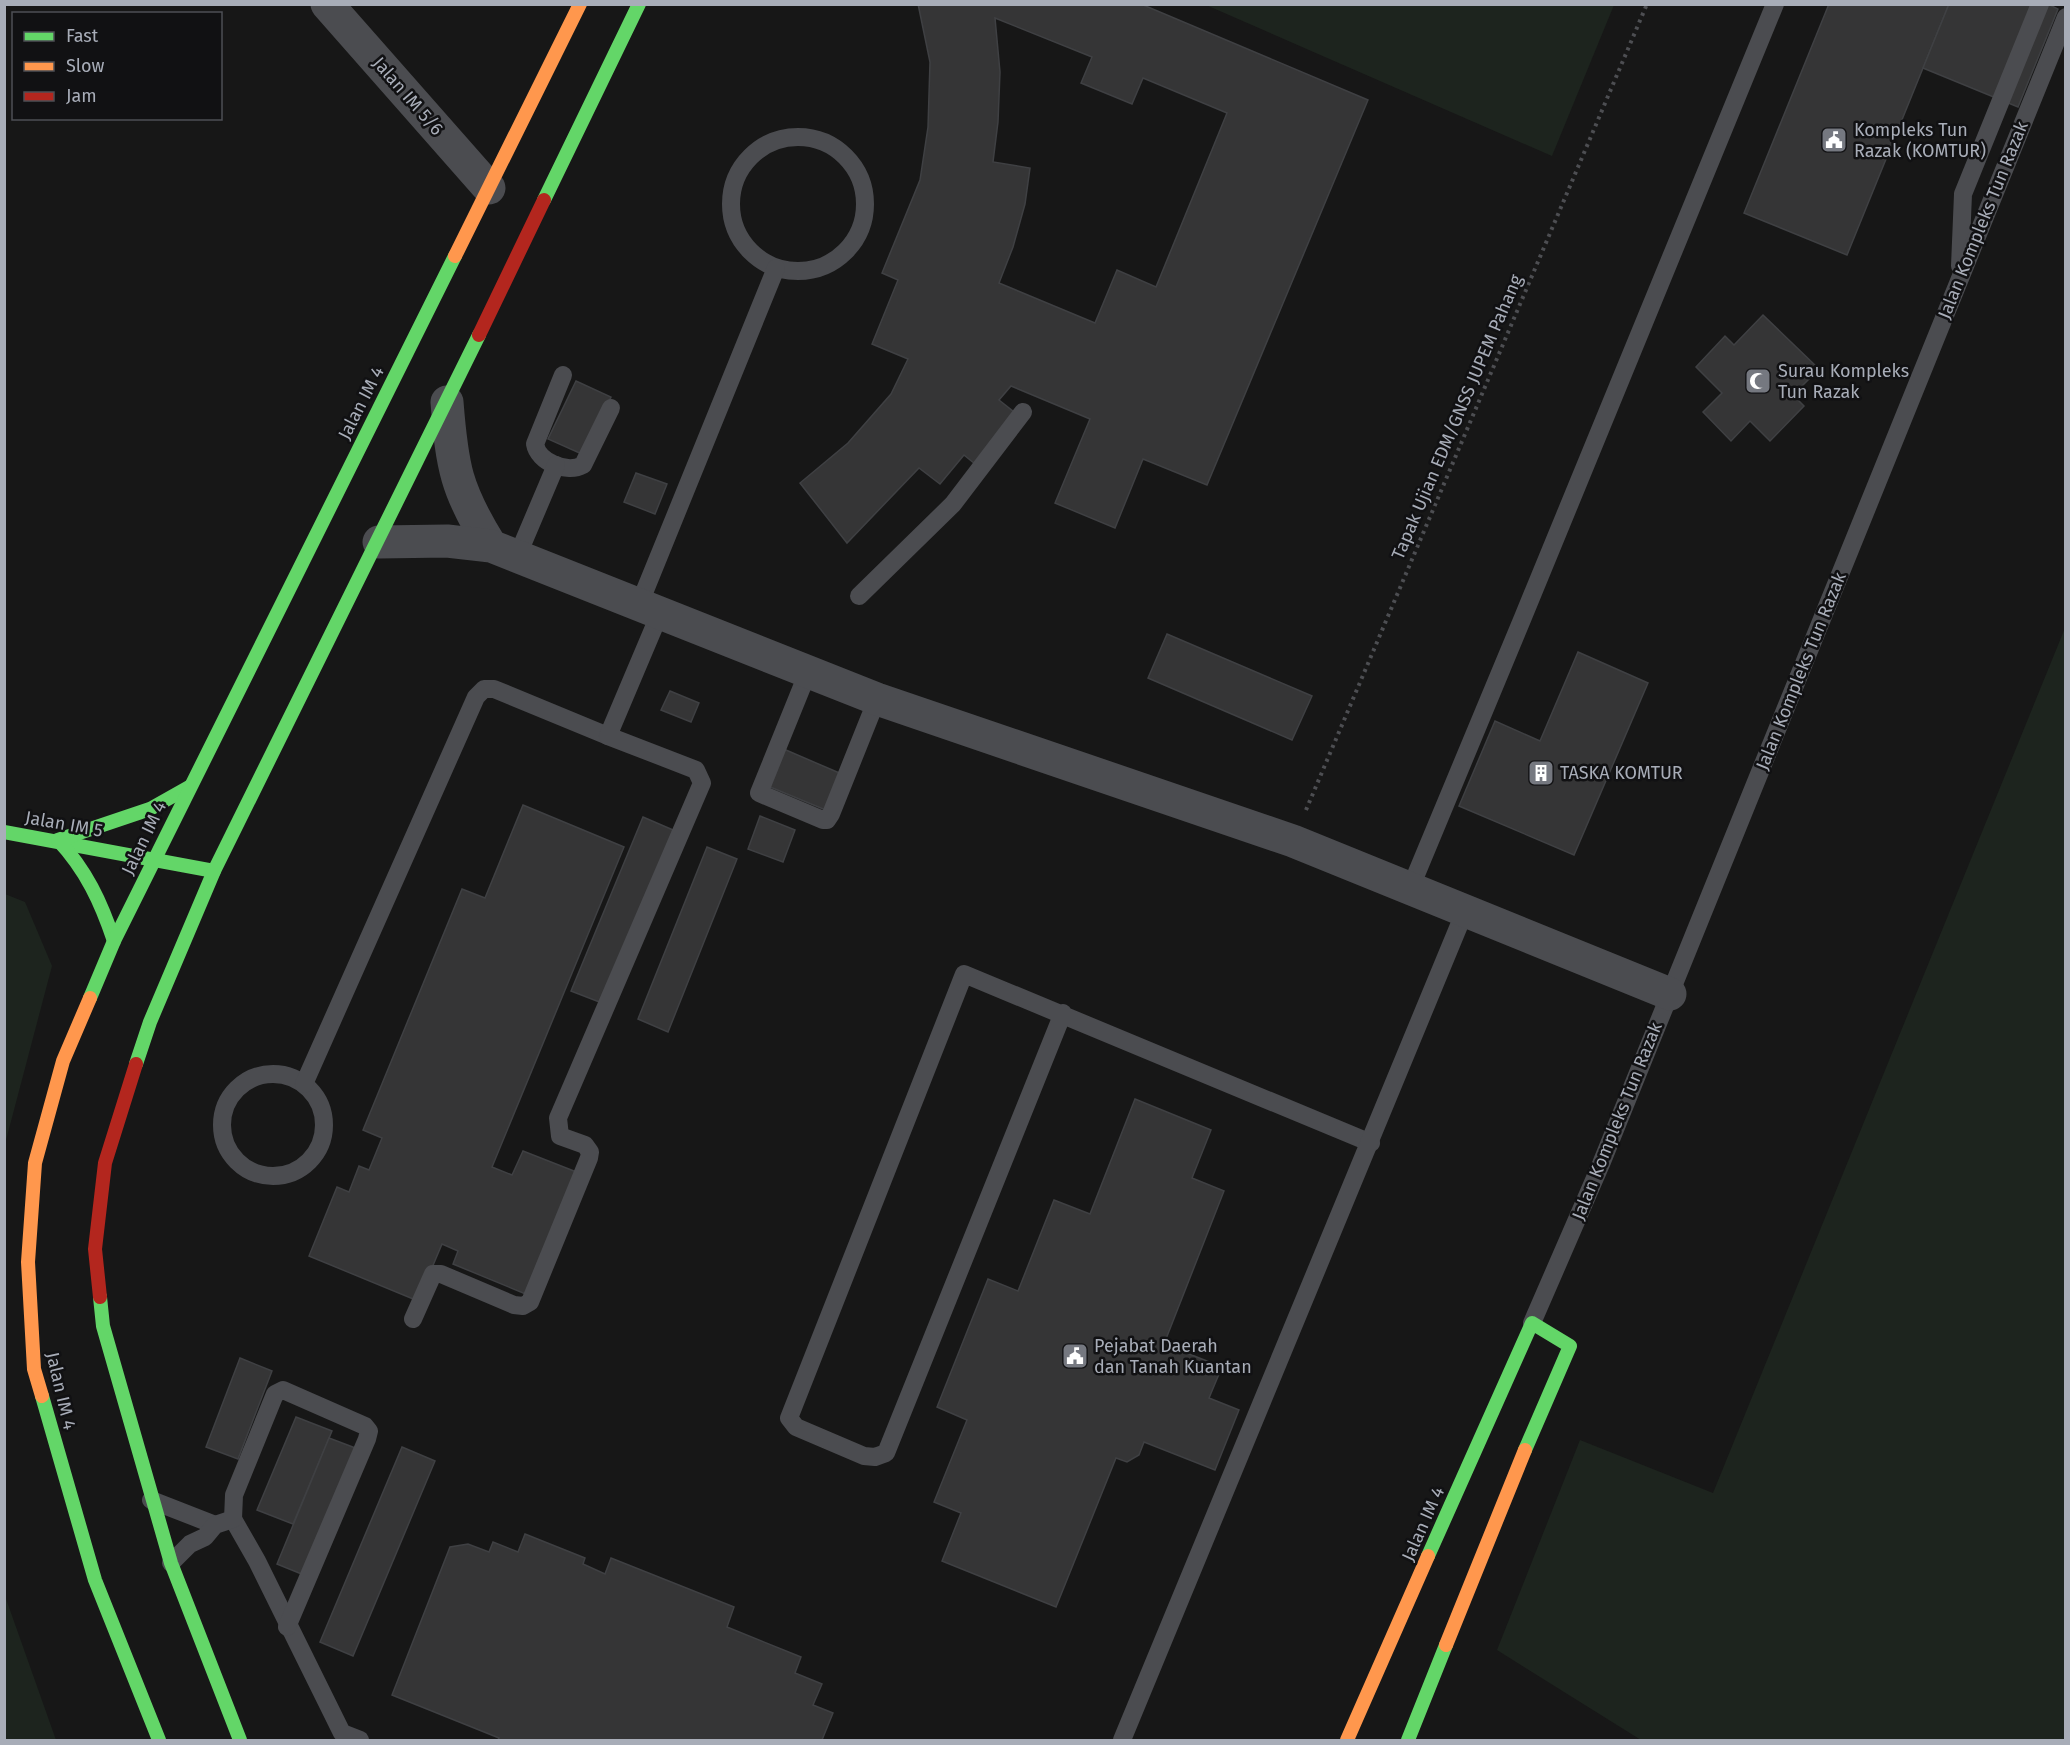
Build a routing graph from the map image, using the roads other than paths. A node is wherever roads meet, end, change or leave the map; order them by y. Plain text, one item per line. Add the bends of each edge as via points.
1 (327, 4) edge
2 (580, 4) edge
3 (639, 4) edge
4 (1775, 4) edge
5 (2040, 4) edge
6 (2066, 17) edge
7 (489, 188) junction
8 (776, 268) junction
9 (1959, 280) junction
10 (563, 375) dead end
11 (447, 402) junction
12 (612, 408) dead end
13 (1023, 412) dead end
14 (556, 465) junction
15 (379, 542) junction
16 (504, 551) junction
17 (859, 597) dead end
18 (649, 609) junction
19 (808, 672) junction
20 (877, 699) junction
21 (608, 736) junction
22 (189, 787) junction
23 (4, 832) edge
24 (58, 840) junction
25 (153, 858) junction
26 (214, 871) junction
27 (1410, 890) junction
28 (1465, 911) junction
29 (114, 941) junction
30 (1670, 994) junction
31 (1063, 1013) junction
32 (304, 1084) junction
33 (1371, 1143) junction
34 (412, 1319) dead end
35 (1532, 1323) junction
36 (151, 1500) junction
37 (233, 1519) junction
38 (215, 1525) junction
39 (171, 1563) junction
40 (287, 1628) junction
41 (159, 1740) edge
42 (240, 1740) edge
43 (360, 1740) edge
44 (1122, 1740) edge
45 (1347, 1740) edge
46 (1408, 1740) edge

1 - 7 street, Jalan IM 5/6
2 - 7 street, Jalan IM 4
3 - 11 street
4 - 27 lane
5 - 9 lane via 1963,194
6 - 9 lane, Jalan Kompleks Tun Razak
7 - 22 street, Jalan IM 4
8 - 8 lane via 749,251 738,235 731,198 736,180 745,163 776,141 794,137 831,145 846,157 864,191 865,210 860,228 837,259 801,271
8 - 18 lane
9 - 30 lane, Jalan Kompleks Tun Razak
10 - 14 lane via 535,444 537,452
11 - 15 street
11 - 16 street via 451,455 468,510
12 - 14 lane via 583,465 572,469
13 - 17 lane via 953,504
14 - 16 lane
15 - 16 street via 447,541
15 - 26 street
16 - 18 street
18 - 19 street
18 - 21 lane
19 - 20 street
19 - 20 lane via 759,793 823,820 831,814
20 - 27 street via 1293,841
21 - 32 lane via 494,689 484,689 476,697
21 - 34 lane via 696,770 702,783 558,1118 560,1136 585,1145 589,1158 530,1302 514,1305 434,1274
22 - 24 street via 150,809
22 - 25 street, Jalan IM 4
23 - 24 street, Jalan IM 5
24 - 25 street, Jalan IM 5
24 - 29 street via 81,864 92,883
25 - 26 street, Jalan IM 5
25 - 29 street, Jalan IM 4
26 - 36 street via 150,1022 130,1082 105,1163 95,1249 103,1326
27 - 28 street
28 - 30 street
28 - 33 lane
29 - 41 street, Jalan IM 4 via 63,1061 35,1163 28,1262 33,1357 94,1580
30 - 35 lane, Jalan Kompleks Tun Razak
31 - 31 lane via 964,974 789,1418 796,1428 864,1456 886,1453
31 - 33 lane
32 - 32 lane via 319,1103 324,1127 313,1157 287,1175 255,1174 241,1166 230,1154 221,1124 232,1093 244,1082 274,1073
33 - 44 lane
35 - 45 street, Jalan IM 4
35 - 46 street via 1570,1346
36 - 38 lane
36 - 39 street
37 - 38 lane
37 - 40 lane
37 - 40 lane via 234,1495 275,1394 283,1390 365,1425 369,1431
38 - 39 lane
39 - 42 street
40 - 43 lane via 342,1733

